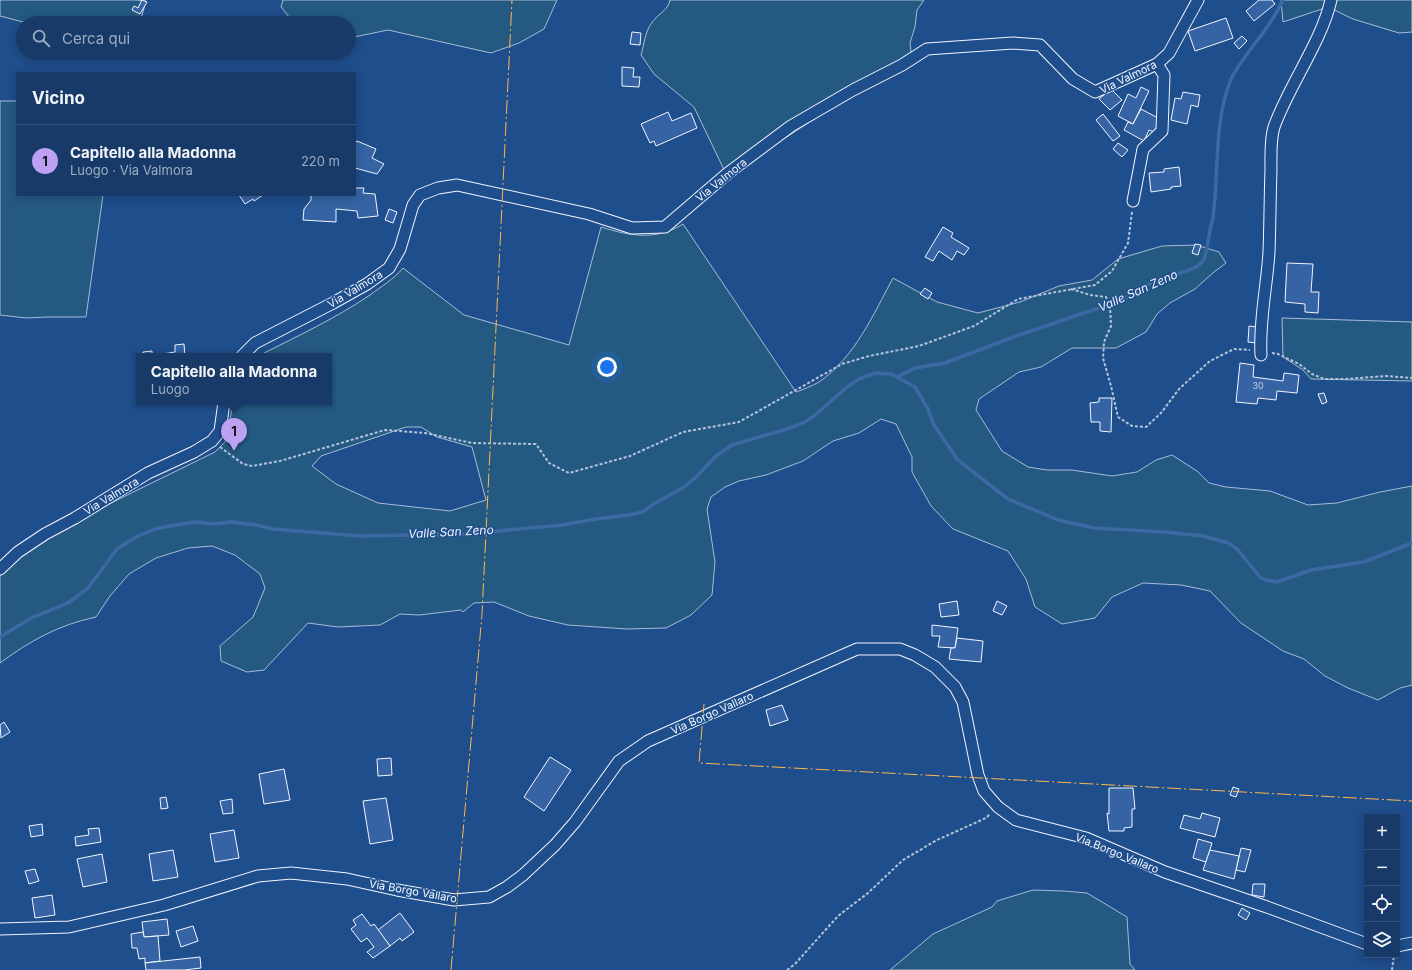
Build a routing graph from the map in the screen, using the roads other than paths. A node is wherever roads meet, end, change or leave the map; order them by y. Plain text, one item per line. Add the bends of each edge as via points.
1 (1198, 0) edge
2 (1331, 0) edge
3 (1157, 64) junction
4 (1134, 201) road end
5 (245, 353) edge
6 (1261, 353) road end
7 (224, 405) edge
8 (0, 570) edge
9 (0, 929) edge
10 (1364, 943) edge
11 (1412, 943) edge
12 (1400, 945) edge

1 - 3 street, Via Valmora via 1169,53
2 - 6 street via 1317,38 1273,129 1269,253 1260,329
3 - 4 street via 1164,75 1162,131 1143,149
3 - 5 street, Via Valmora via 1095,92 1073,79 1040,45 1013,43 927,49 791,126 728,173 665,227 632,228 589,214 457,185 438,188 420,195 413,206 400,248 389,268 367,284 255,343
7 - 8 street, Via Valmora via 220,431 212,441 148,473 45,534 18,552
9 - 10 street, Via Borgo Vallaro via 69,927 164,905 258,876 291,873 347,879 454,900 489,897 523,875 555,845 619,761 648,741 857,649 900,649 915,654 935,667 955,687 963,702 978,775 984,791 998,807 1016,820 1086,838 1165,872
11 - 12 street

